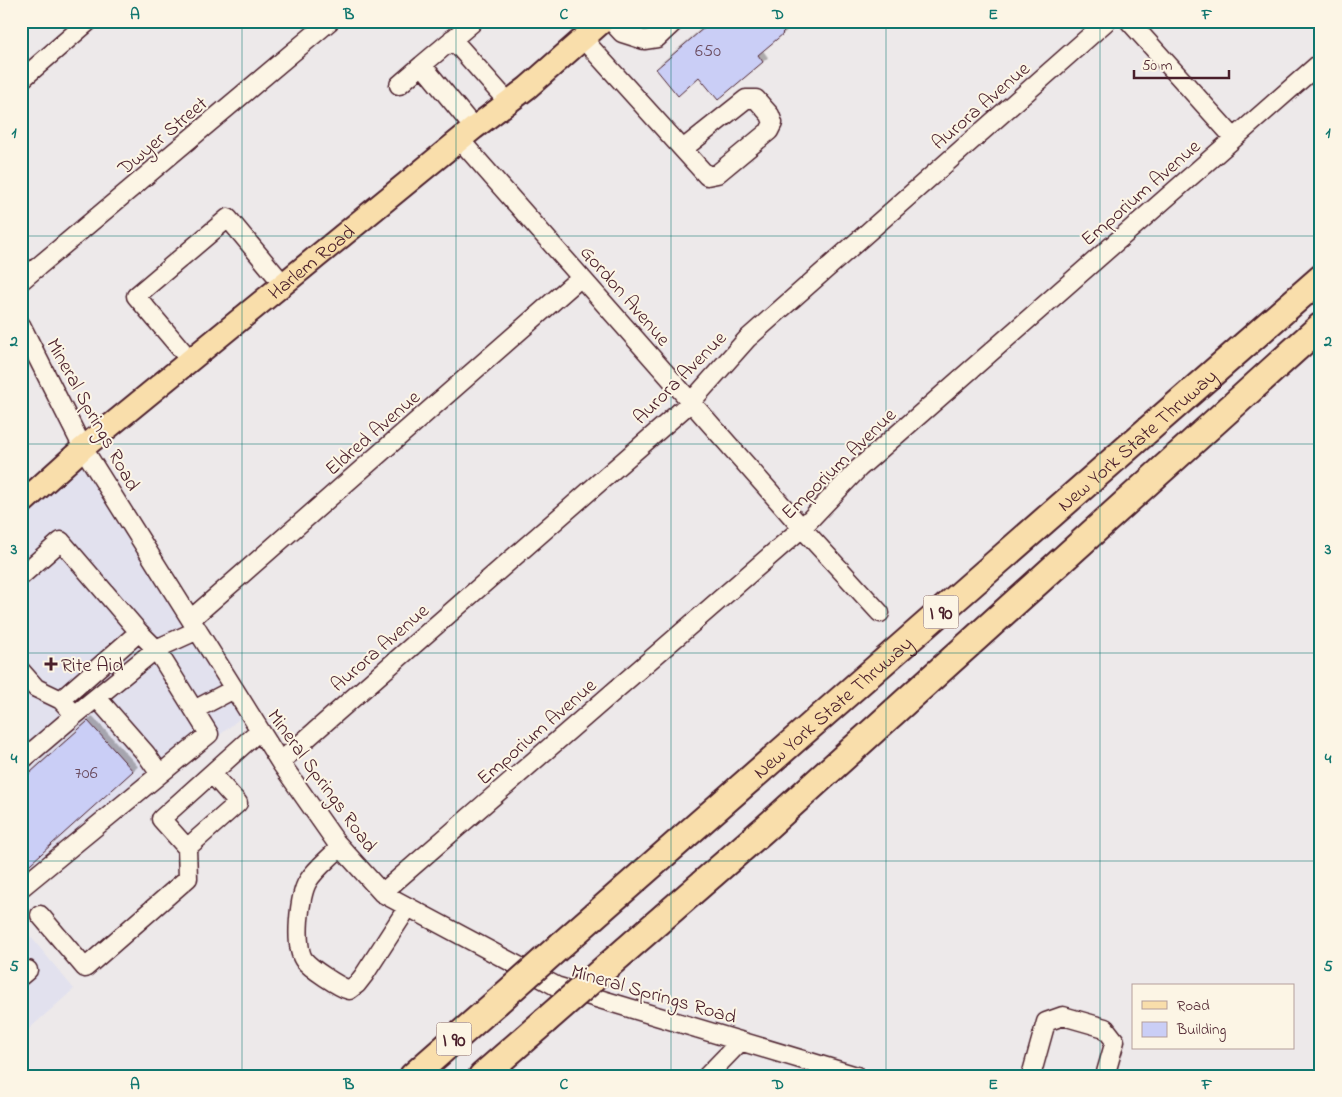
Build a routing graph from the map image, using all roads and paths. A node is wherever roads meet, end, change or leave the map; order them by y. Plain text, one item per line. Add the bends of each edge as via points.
1 (89, 21) edge
2 (330, 21) edge
3 (603, 21) edge
4 (611, 21) edge
5 (675, 21) edge
6 (1107, 21) edge
7 (1129, 21) edge
8 (472, 23) dead end
9 (452, 39) junction
10 (583, 39) junction
11 (1321, 62) edge
12 (422, 65) junction
13 (21, 80) edge
14 (398, 85) dead end
15 (508, 102) junction
16 (467, 134) junction
17 (1234, 138) junction
18 (683, 149) junction
19 (581, 276) junction
20 (1321, 278) edge
21 (21, 282) edge
22 (283, 284) junction
23 (21, 325) edge
24 (1321, 326) edge
25 (190, 360) junction
26 (691, 402) junction
27 (83, 448) junction
28 (21, 504) edge
29 (802, 528) junction
30 (21, 576) edge
31 (880, 613) dead end
32 (194, 624) junction
33 (139, 632) junction
34 (156, 649) junction
35 (21, 671) edge
36 (234, 689) junction
37 (97, 698) junction
38 (61, 700) junction
39 (194, 710) junction
40 (75, 715) junction
41 (260, 730) junction
42 (21, 761) edge
43 (280, 762) junction
44 (160, 774) junction
45 (212, 774) junction
46 (340, 847) junction
47 (187, 848) junction
48 (21, 888) edge
49 (382, 893) junction
50 (408, 906) junction
51 (40, 915) dead end
52 (741, 1041) junction
53 (849, 1074) edge
54 (413, 1076) edge
55 (482, 1076) edge
56 (707, 1076) edge
57 (1031, 1076) edge
58 (1105, 1076) edge

1 - 13 street
2 - 21 street, Dwyer Street
3 - 10 main road, Harlem Road
4 - 5 street via 622,32 644,40 657,38
6 - 26 street, Aurora Avenue via 748,339
7 - 17 street
8 - 9 street
9 - 12 street
9 - 15 street
10 - 15 main road, Harlem Road
10 - 18 street
11 - 17 street, Emporium Avenue
12 - 14 street
12 - 16 street, Gordon Avenue
15 - 16 main road, Harlem Road
16 - 19 street, Gordon Avenue
16 - 22 main road, Harlem Road
17 - 29 street, Emporium Avenue via 859,468
18 - 18 street via 707,176 717,174 769,131 773,123 756,99 746,99
19 - 26 street, Gordon Avenue
19 - 32 street, Eldred Avenue
20 - 54 highway, New York State Thruway / I 90, bridge
22 - 25 main road, Harlem Road
22 - 25 street via 228,218 136,296
23 - 27 street, Mineral Springs Road
24 - 55 highway, New York State Thruway / I 90, bridge via 768,826
25 - 27 main road, Harlem Road
26 - 29 street, Gordon Avenue
26 - 43 street, Aurora Avenue
27 - 28 main road, Harlem Road
27 - 32 street, Mineral Springs Road
29 - 31 street, Gordon Avenue
29 - 49 street, Emporium Avenue
30 - 33 street via 61,541
32 - 34 street, Eldred Avenue
32 - 36 street, Mineral Springs Road
33 - 34 street
33 - 38 street
34 - 37 street, Eldred Avenue
34 - 39 street
35 - 38 street via 36,688
36 - 39 street
36 - 41 street, Mineral Springs Road
37 - 40 street, Eldred Avenue
37 - 44 street
38 - 40 street
39 - 44 street via 209,734
40 - 42 street, Eldred Avenue
41 - 43 street, Mineral Springs Road
41 - 45 street
43 - 46 street, Mineral Springs Road
44 - 48 street
45 - 47 street via 161,819
45 - 47 street via 238,803
46 - 49 street, Mineral Springs Road
46 - 50 street via 308,881 300,903 299,942 305,962 340,988 349,990 364,975
47 - 51 street via 188,878 84,968
49 - 50 street, Mineral Springs Road
50 - 52 street, Mineral Springs Road via 556,986
52 - 53 street, Mineral Springs Road
52 - 56 street
57 - 58 street via 1046,1022 1063,1016 1105,1028 1115,1041

